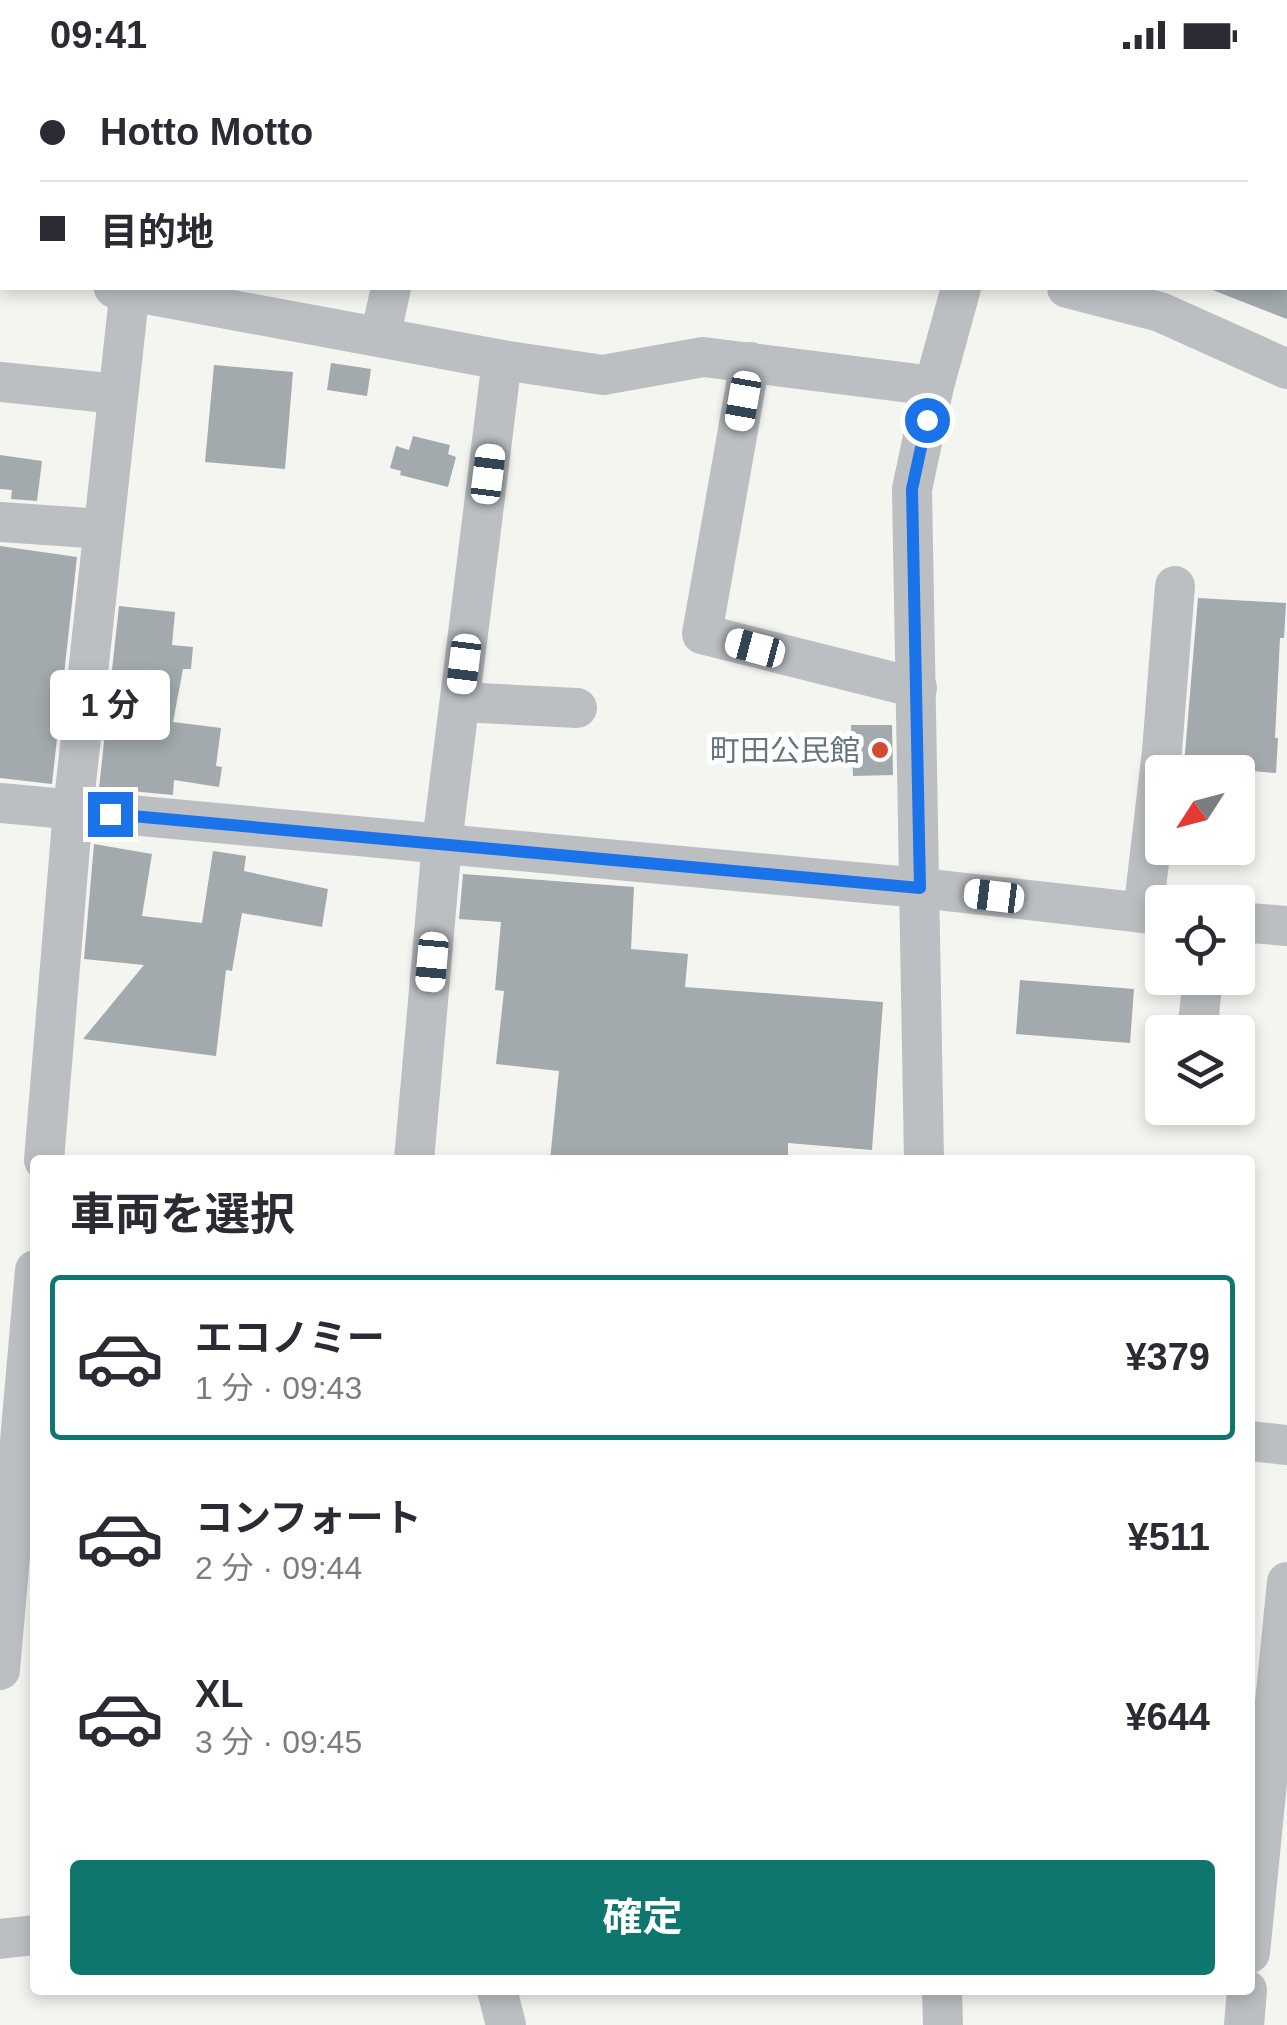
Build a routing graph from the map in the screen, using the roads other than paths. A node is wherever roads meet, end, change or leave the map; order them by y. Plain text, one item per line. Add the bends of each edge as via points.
1 (124, 290) edge
2 (134, 290) edge
3 (391, 290) edge
4 (960, 290) edge
5 (1075, 290) edge
6 (380, 337) junction
7 (502, 360) junction
8 (750, 362) junction
9 (1287, 369) edge
10 (0, 382) edge
11 (934, 386) junction
12 (118, 394) junction
13 (0, 522) edge
14 (104, 529) junction
15 (1174, 586) dead end
16 (917, 688) junction
17 (460, 702) junction
18 (577, 708) dead end
19 (0, 802) edge
20 (73, 810) junction
21 (442, 843) junction
22 (1155, 885) edge
23 (920, 888) junction
24 (1145, 913) edge
25 (1255, 923) edge
26 (1287, 926) edge
27 (44, 1155) edge
28 (414, 1155) edge
29 (924, 1155) edge
30 (30, 1290) edge
31 (22, 1323) edge
32 (1255, 1442) edge
33 (1287, 1445) edge
34 (5, 1557) edge
35 (1287, 1582) edge
36 (0, 1670) edge
37 (1264, 1895) edge
38 (1255, 1932) edge
39 (30, 1936) edge
40 (0, 1939) edge
41 (499, 1995) edge
42 (942, 1995) edge
43 (1247, 1995) edge
44 (506, 2025) edge
45 (942, 2025) edge
46 (1244, 2025) edge

1 - 12 street
2 - 6 street
3 - 6 street
4 - 11 street
5 - 9 street via 1160,312
6 - 7 street
7 - 8 street via 603,375 703,357
7 - 17 street
8 - 11 street
8 - 16 street via 702,634
10 - 12 street
11 - 16 street via 912,489
12 - 14 street
13 - 14 street
14 - 20 street
15 - 22 street
16 - 23 street
17 - 18 street
17 - 21 street
19 - 20 street
20 - 21 street
20 - 27 street
21 - 23 street
21 - 28 street
23 - 24 street
23 - 29 street
25 - 26 street
30 - 31 street
31 - 34 street
32 - 33 street
34 - 36 street
35 - 37 street
37 - 38 street
39 - 40 street
41 - 44 street
42 - 45 street
43 - 46 street

